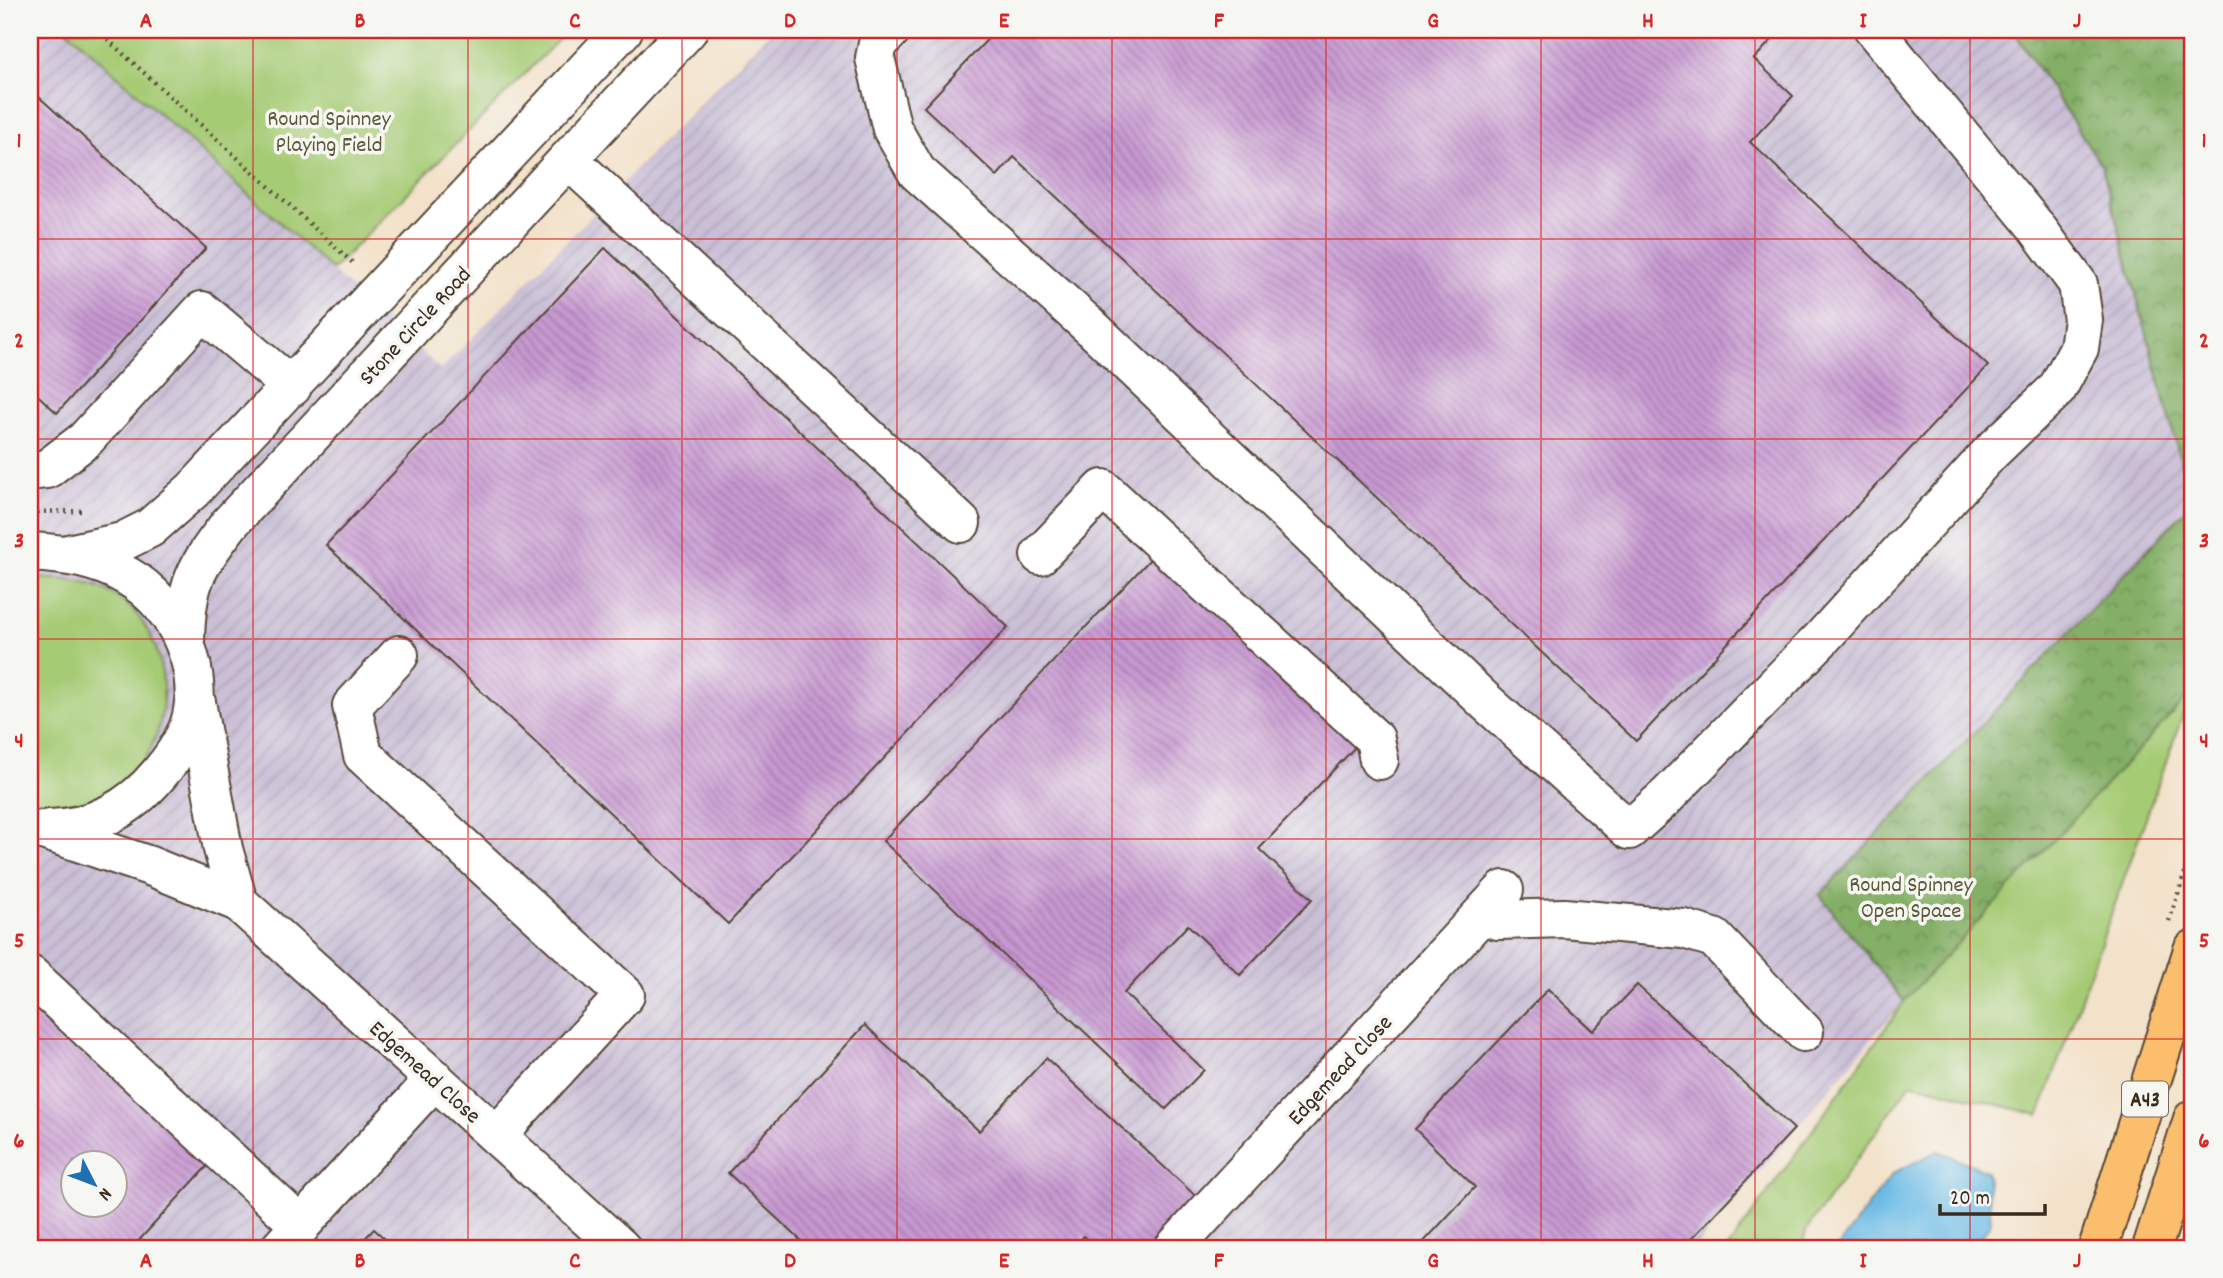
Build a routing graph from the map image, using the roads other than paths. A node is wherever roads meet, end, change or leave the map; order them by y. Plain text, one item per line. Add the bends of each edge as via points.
1 (624, 30) edge
2 (688, 30) edge
3 (1874, 30) edge
4 (877, 34) edge
5 (568, 159) junction
6 (292, 387) junction
7 (30, 471) edge
8 (961, 523) dead end
9 (30, 552) edge
10 (68, 554) junction
11 (1040, 555) dead end
12 (185, 642) junction
13 (399, 655) dead end
14 (194, 693) junction
15 (1379, 760) dead end
16 (36, 828) edge
17 (238, 902) junction
18 (2193, 950) edge
19 (30, 975) edge
20 (1804, 1032) dead end
21 (435, 1079) junction
22 (2193, 1119) edge
23 (497, 1135) junction
24 (290, 1237) edge
25 (614, 1246) edge
26 (1177, 1247) edge
27 (2098, 1248) edge
28 (2152, 1248) edge

1 - 6 street, Stone Circle Road
2 - 5 street, Stone Circle Road
3 - 4 street via 2078,284 2083,320 2079,348 2057,390 1990,453 1821,639 1629,830 1486,702 1093,329 917,172 892,129 885,105 876,58
5 - 8 street
5 - 12 street, Stone Circle Road via 230,523 197,566 185,600
6 - 7 street via 202,312 85,440 47,469
6 - 10 street, Stone Circle Road via 193,490 149,528 122,542
9 - 10 street, Stone Circle Road
10 - 12 street, Stone Circle Road via 99,563 147,590
11 - 15 street via 1103,489 1375,739
12 - 14 street, Stone Circle Road
13 - 23 street via 352,706 363,755 625,995
14 - 16 street, Stone Circle Road via 188,727 173,757 148,788 99,822 75,829
14 - 17 street via 223,849
16 - 17 street, Edgemead Close via 150,866
17 - 21 street, Edgemead Close
18 - 27 highway, A43
19 - 24 street
20 - 26 street, Edgemead Close via 1714,938 1684,929 1564,918 1498,920 1493,903
21 - 23 street, Edgemead Close
21 - 24 street
22 - 28 highway, A43
23 - 25 street, Edgemead Close

